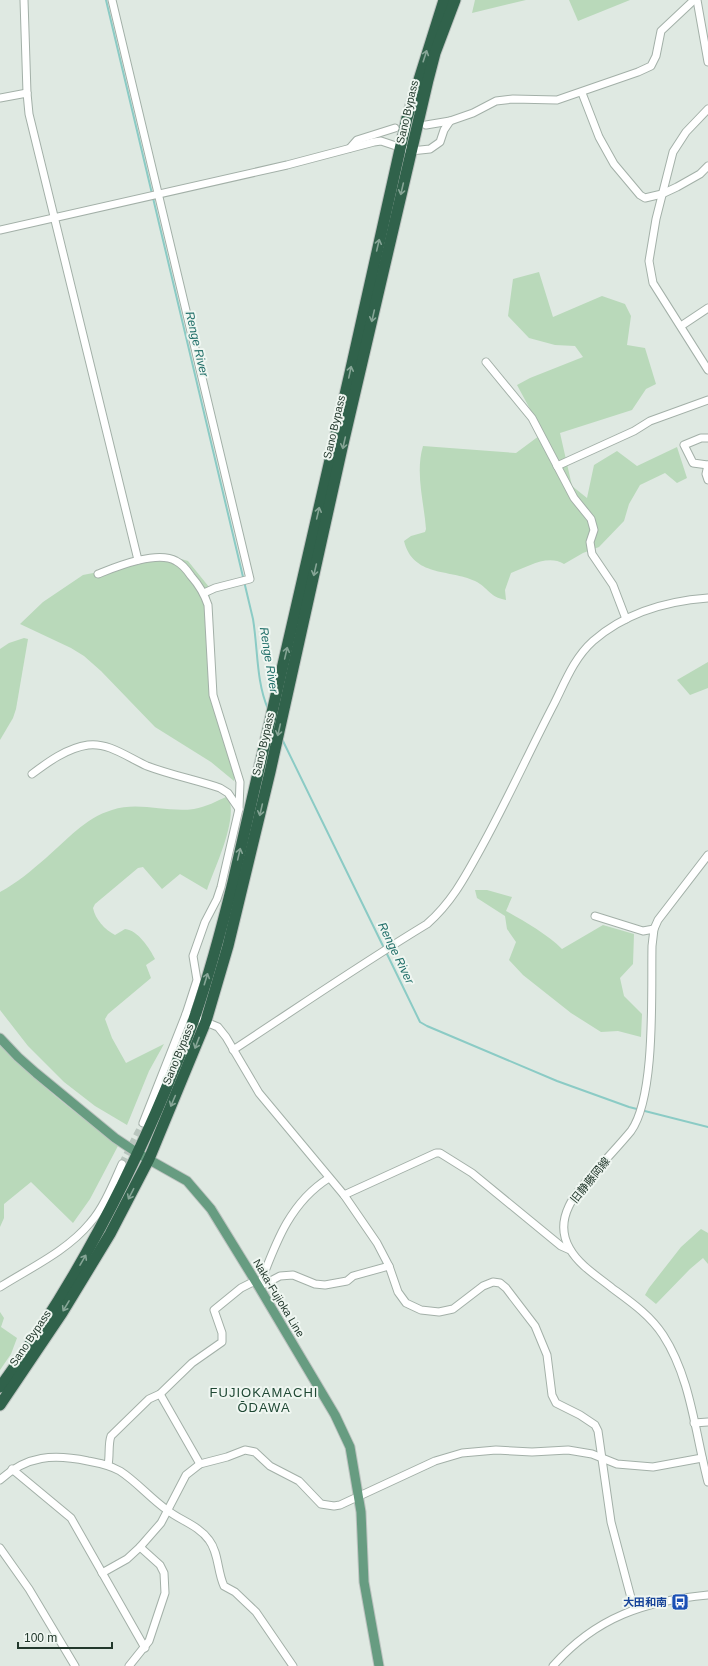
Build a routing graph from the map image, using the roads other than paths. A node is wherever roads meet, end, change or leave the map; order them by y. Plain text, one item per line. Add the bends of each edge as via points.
1 (24, 0) edge
2 (112, 0) edge
3 (444, 0) edge
4 (455, 0) edge
5 (694, 0) edge
6 (697, 0) edge
7 (708, 62) edge
8 (27, 93) junction
9 (582, 93) junction
10 (0, 98) edge
11 (708, 109) edge
12 (450, 121) junction
13 (426, 125) dead end
14 (395, 128) dead end
15 (350, 148) junction
16 (400, 148) junction
17 (411, 151) junction
18 (708, 166) edge
19 (157, 194) junction
20 (662, 194) junction
21 (54, 218) junction
22 (0, 230) edge
23 (708, 308) edge
24 (681, 326) junction
25 (486, 362) dead end
26 (708, 370) edge
27 (708, 400) edge
28 (708, 438) edge
29 (708, 465) edge
30 (557, 466) junction
31 (708, 480) edge
32 (138, 560) junction
33 (98, 574) dead end
34 (204, 593) junction
35 (708, 598) edge
36 (626, 619) junction
37 (32, 774) dead end
38 (239, 809) junction
39 (708, 855) edge
40 (595, 916) dead end
41 (654, 929) junction
42 (190, 1015) junction
43 (206, 1021) junction
44 (0, 1038) edge
45 (233, 1050) junction
46 (143, 1123) tunnel mouth
47 (144, 1156) junction
48 (122, 1164) tunnel mouth
49 (328, 1178) junction
50 (344, 1195) junction
51 (570, 1250) junction
52 (389, 1266) junction
53 (257, 1284) junction
54 (0, 1287) edge
55 (0, 1387) edge
56 (160, 1394) junction
57 (0, 1405) edge
58 (708, 1422) edge
59 (694, 1423) junction
60 (602, 1458) junction
61 (702, 1458) junction
62 (200, 1464) junction
63 (108, 1465) junction
64 (12, 1469) junction
65 (0, 1480) edge
66 (708, 1482) edge
67 (360, 1496) junction
68 (168, 1511) junction
69 (140, 1547) junction
70 (0, 1548) edge
71 (102, 1573) junction
72 (708, 1595) edge
73 (634, 1609) junction
74 (145, 1648) junction
75 (75, 1666) edge
76 (129, 1666) edge
77 (293, 1666) edge
78 (379, 1666) edge
79 (553, 1666) edge

1 - 8 street
2 - 19 street
16 -> 3 highway, Sano Bypass via 418,78
4 - 17 highway, Sano Bypass via 435,53
5 - 9 street via 660,31 656,56 651,66
6 - 7 street
8 - 10 street
8 - 21 street via 32,126
9 - 12 street via 557,100 496,101
9 - 20 street via 599,137 614,164 640,195 645,198
11 - 20 street via 686,132 673,152
12 - 13 street
12 - 17 street via 440,142 430,148
14 - 15 street via 357,140
15 - 16 street via 381,141
15 - 19 street
16 - 17 street
42 -> 16 highway, Sano Bypass via 220,935 233,882
17 -> 43 highway, Sano Bypass via 270,772 228,946
18 - 20 street via 690,180
19 - 21 street
19 - 34 street via 222,454 250,579
20 - 24 street via 650,246 649,268 653,283
21 - 22 street
21 - 32 street
23 - 24 street
24 - 26 street
25 - 30 street via 532,418
27 - 30 street via 650,421 634,431
28 - 29 street via 684,445 693,463
29 - 31 street
30 - 36 street via 574,498 591,519 594,530 590,542 592,554 613,584
32 - 33 street
32 - 34 street via 175,560 186,569
34 - 38 street via 208,605 213,694 240,782
35 - 36 street via 688,599 662,605
36 - 45 street via 593,641 568,673 499,815 453,898 427,924
37 - 38 street via 50,760 78,747 93,744 108,747 149,766 220,788 228,793
38 - 42 street via 221,887 193,956 197,980
39 - 41 street, 旧静藤岡線 via 658,920
40 - 41 street via 643,931
41 - 51 street, 旧静藤岡線 via 644,1101 632,1131 570,1202 564,1221 564,1233
42 - 43 street
42 - 46 street
42 - 47 highway, Sano Bypass
43 - 45 street via 218,1027
43 -> 47 highway, Sano Bypass
44 - 47 main road, Naka-Fujioka Line via 36,1073 115,1138
45 - 49 street via 259,1093
47 - 53 main road, Naka-Fujioka Line via 193,1186 211,1209
55 -> 47 highway, Sano Bypass via 55,1308
47 -> 57 highway, Sano Bypass via 102,1248
48 - 54 street via 108,1194 82,1232 66,1246
49 - 50 street
49 - 53 street via 309,1193 285,1223
50 - 51 street via 440,1153 472,1173 561,1246
50 - 52 street via 377,1243
51 - 59 street, 旧静藤岡線 via 581,1263 647,1316 663,1335 682,1373
52 - 53 street via 353,1276 347,1281 325,1285 315,1284 293,1275 280,1276
52 - 60 street via 398,1292 406,1303 421,1310 439,1312 452,1309 483,1286 493,1282 506,1288 535,1326 547,1355 552,1395 556,1403 595,1425
53 - 56 street via 241,1288 214,1310 222,1333 222,1342 192,1363
53 - 67 main road, Naka-Fujioka Line via 344,1433 355,1466
56 - 62 street
56 - 63 street via 149,1399 111,1436
58 - 59 street
59 - 61 street, 旧静藤岡線
60 - 61 street via 632,1467 653,1468
60 - 67 street via 568,1450 496,1450 462,1453 435,1461
60 - 73 street via 611,1522
61 - 66 street, 旧静藤岡線
62 - 67 street via 245,1450 255,1452 270,1466 298,1481 321,1504 334,1506
62 - 68 street via 186,1475
63 - 64 street via 64,1456 32,1461
63 - 68 street
64 - 65 street
64 - 71 street via 71,1518
67 - 78 main road, Naka-Fujioka Line via 364,1582
68 - 69 street
68 - 77 street via 203,1532 217,1556 224,1586 235,1592 256,1612
69 - 71 street via 127,1559
69 - 74 street via 160,1565 166,1583 160,1613
70 - 75 street via 29,1589
71 - 74 street
72 - 73 street via 672,1599
73 - 79 street via 588,1633
74 - 76 street

